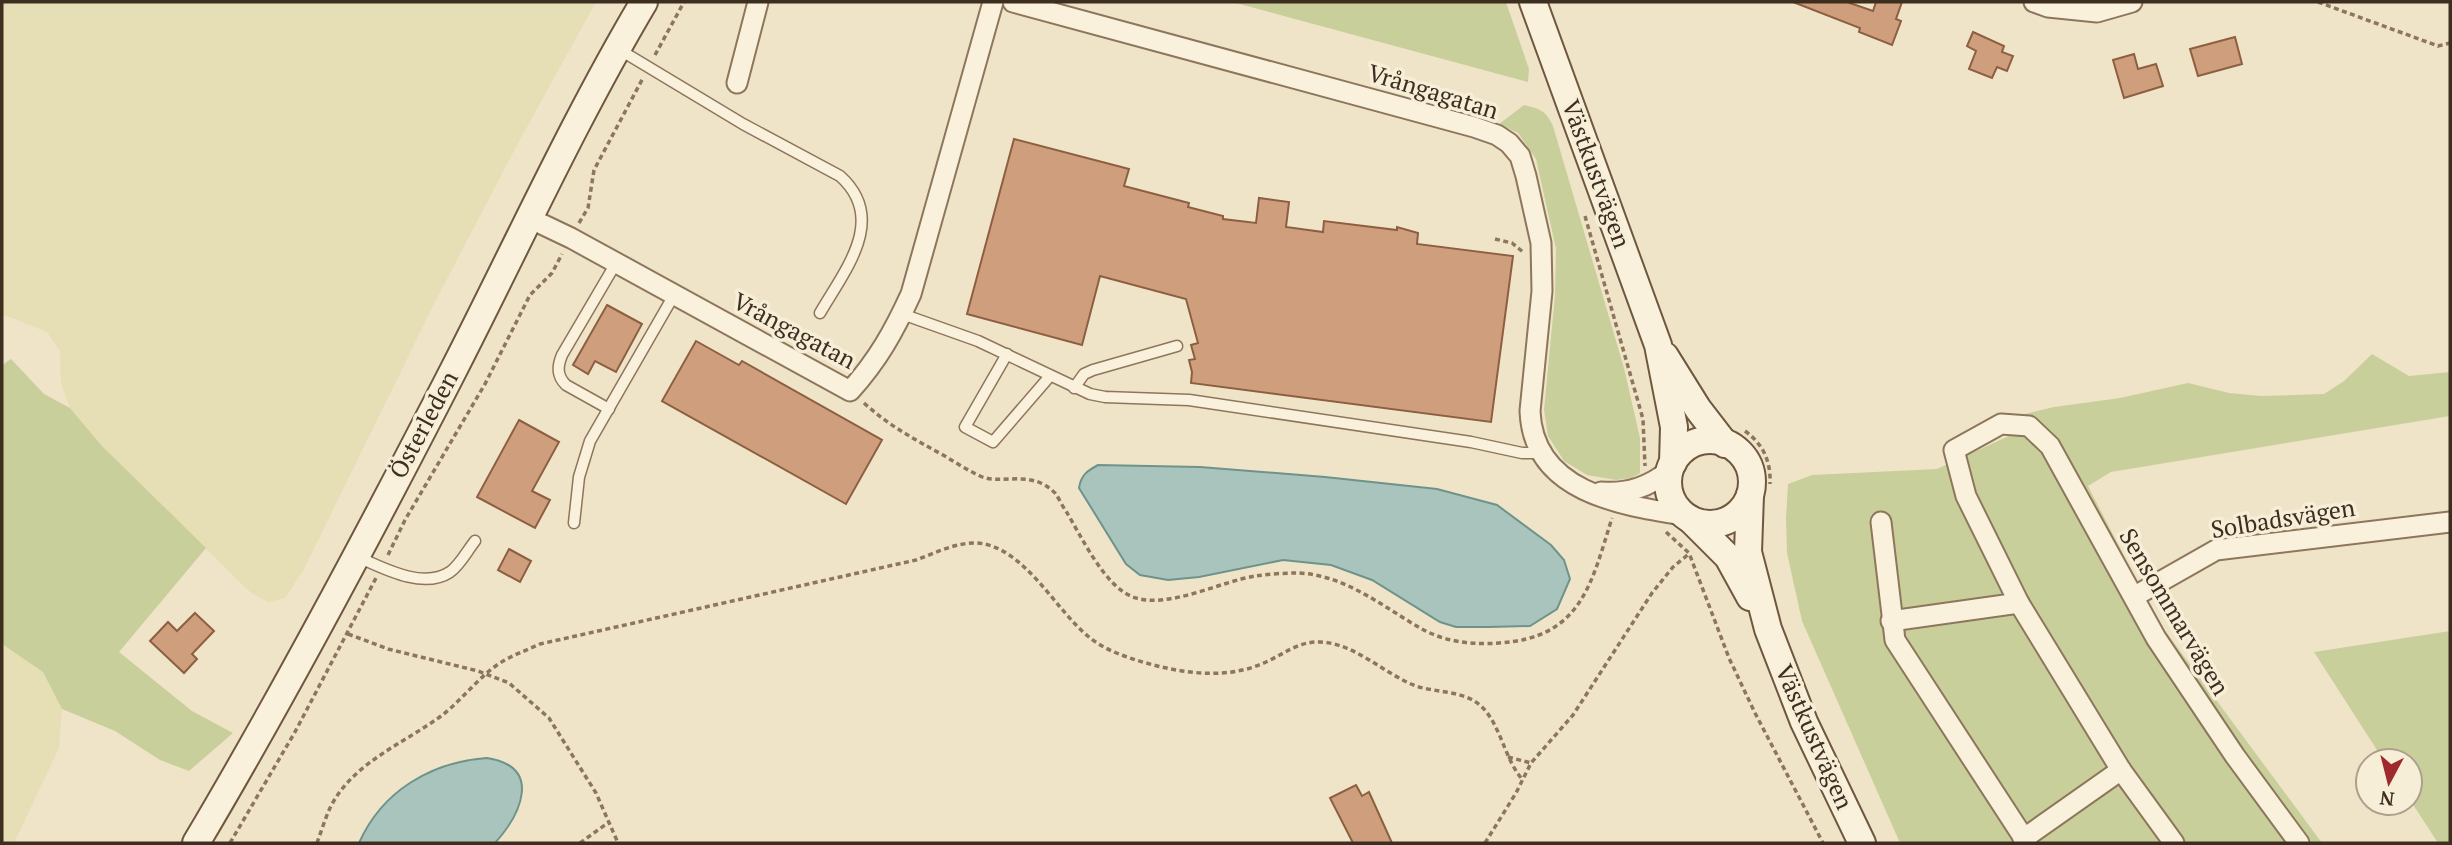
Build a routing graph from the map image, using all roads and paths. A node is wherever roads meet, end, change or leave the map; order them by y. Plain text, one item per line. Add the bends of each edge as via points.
1 (644, 2) edge
2 (684, 2) edge
3 (758, 2) edge
4 (993, 2) edge
5 (1013, 2) edge
6 (1533, 2) edge
7 (2034, 2) edge
8 (2132, 2) edge
9 (2318, 2) edge
10 (2450, 43) edge
11 (618, 49) junction
12 (649, 66) junction
13 (737, 83) dead end
14 (1582, 205) dead end
15 (529, 218) junction
16 (571, 238) junction
17 (616, 263) junction
18 (674, 295) junction
19 (820, 313) dead end
20 (902, 314) junction
21 (1658, 345) junction
22 (1177, 346) dead end
23 (1007, 354) junction
24 (1050, 376) junction
25 (1074, 388) junction
26 (850, 391) junction
27 (609, 409) junction
28 (1725, 444) junction
29 (1542, 453) junction
30 (1664, 473) junction
31 (1589, 491) junction
32 (1750, 495) junction
33 (1655, 510) junction
34 (1613, 516) dead end
35 (1687, 517) junction
36 (1881, 522) dead end
37 (574, 523) dead end
38 (2450, 523) edge
39 (475, 541) dead end
40 (1715, 543) junction
41 (1689, 553) junction
42 (356, 556) junction
43 (382, 567) junction
44 (2135, 596) junction
45 (2020, 603) junction
46 (1891, 621) junction
47 (1768, 629) junction
48 (348, 634) junction
49 (486, 674) junction
50 (1508, 757) junction
51 (1531, 763) junction
52 (2121, 770) junction
53 (1522, 779) junction
54 (609, 822) junction
55 (2025, 841) edge
56 (195, 843) edge
57 (230, 843) edge
58 (317, 843) edge
59 (580, 843) edge
60 (618, 843) edge
61 (1485, 843) edge
62 (1823, 843) edge
63 (1862, 843) edge
64 (2174, 843) edge
65 (2299, 843) edge

1 - 11 street, Österleden
2 - 12 path
3 - 13 street
4 - 20 street, Vrångagatan via 919,271
5 - 29 street, Vrångagatan via 1472,126 1509,143 1520,156 1541,243 1542,291 1530,411
6 - 21 street, Västkustvägen
7 - 8 street via 2098,12
9 - 10 path via 2438,46
11 - 12 lane
11 - 15 street, Österleden
12 - 16 path via 594,170 588,208
12 - 19 lane via 852,186 862,212 860,236
14 - 30 path via 1643,419
15 - 16 street, Vrångagatan
15 - 42 street, Österleden
16 - 17 street, Vrångagatan
16 - 43 path via 552,273 530,295
17 - 18 street, Vrångagatan
17 - 27 lane via 558,369 566,385
18 - 26 street, Vrångagatan
18 - 27 lane
20 - 23 lane
20 - 26 street, Vrångagatan via 874,364
21 - 28 street, Västkustvägen
21 - 30 street, Västkustvägen via 1674,427
22 - 25 lane via 1093,370
23 - 24 lane
23 - 24 lane via 965,427 993,442
24 - 25 lane
25 - 29 lane via 1105,397 1188,400
26 - 34 path via 886,424 982,478 1021,478 1054,493 1115,587 1147,601 1256,576 1299,573 1337,580 1439,637 1480,644 1515,642 1534,638 1572,613 1593,582
27 - 37 lane via 584,457
28 - 30 street via 1695,443
28 - 32 street, Västkustvägen via 1748,464
29 - 31 street, Vrångagatan via 1559,474
30 - 31 street, Vrångagatan via 1636,490
30 - 35 street, Västkustvägen via 1675,505
31 - 33 street, Vrångagatan
32 - 35 street via 1737,514 1723,522 1703,523
32 - 47 street, Västkustvägen via 1748,552
33 - 35 street, Vrångagatan
33 - 41 path via 1655,525
35 - 40 street, Västkustvägen
36 - 46 street
38 - 44 street, Solbadsvägen via 2216,550
39 - 43 lane via 457,566 443,576 407,576
40 - 41 path
40 - 47 street, Västkustvägen via 1728,557
41 - 51 path via 1652,593 1573,715
41 - 62 path via 1744,691
42 - 43 lane
42 - 56 street, Österleden via 266,725
43 - 48 path
44 - 45 street, Sensommarvägen via 2050,446 2029,426 2001,424 1954,450 1966,496
44 - 65 street, Sensommarvägen via 2168,656
45 - 46 street
45 - 52 street
46 - 55 street via 1895,640
47 - 63 street, Västkustvägen via 1804,722
48 - 49 path
48 - 57 path
49 - 50 path via 540,644 979,543 1023,567 1090,639 1110,650 1167,668 1224,673 1265,663 1295,646 1332,643 1413,684 1474,701 1489,717
49 - 54 path via 509,684 548,718
49 - 58 path via 461,700 358,772 330,807
50 - 51 path
50 - 53 path
51 - 53 path
52 - 55 street
52 - 64 street
53 - 61 path
54 - 59 path
54 - 60 path

